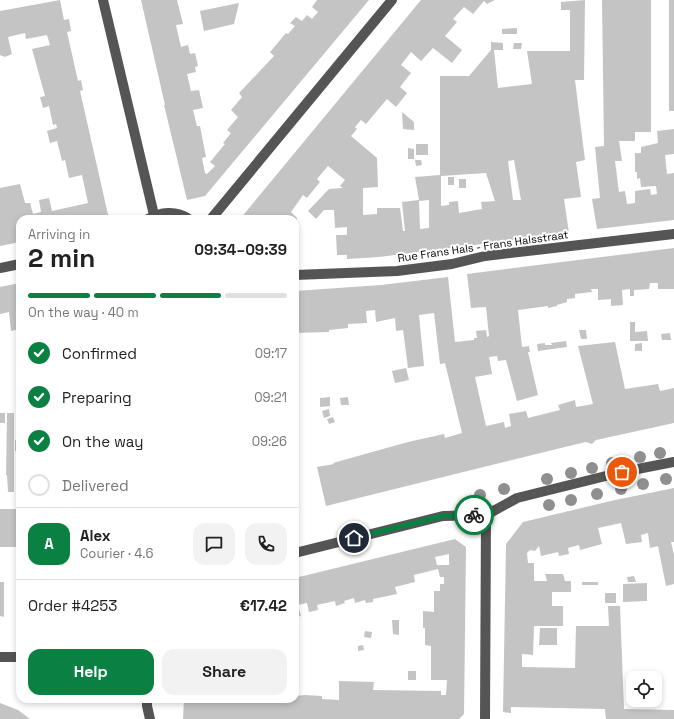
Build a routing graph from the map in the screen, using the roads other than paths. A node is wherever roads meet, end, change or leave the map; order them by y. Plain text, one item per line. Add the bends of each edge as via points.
1 (103, 0) edge
2 (392, 0) edge
3 (151, 215) edge
4 (158, 215) edge
5 (180, 215) edge
6 (214, 215) edge
7 (674, 234) edge
8 (16, 265) edge
9 (0, 268) edge
10 (299, 275) edge
11 (674, 462) edge
12 (486, 515) junction
13 (299, 552) edge
14 (0, 657) edge
15 (16, 657) edge
16 (148, 703) edge
17 (150, 719) edge
18 (485, 719) edge

1 - 3 street
2 - 6 street
4 - 5 street
7 - 10 street, Rue Frans Hals - Frans Halsstraat via 485,256 452,264 397,271
8 - 9 street
11 - 12 street via 517,498
12 - 13 street via 443,516
12 - 18 street
14 - 15 street
16 - 17 street

